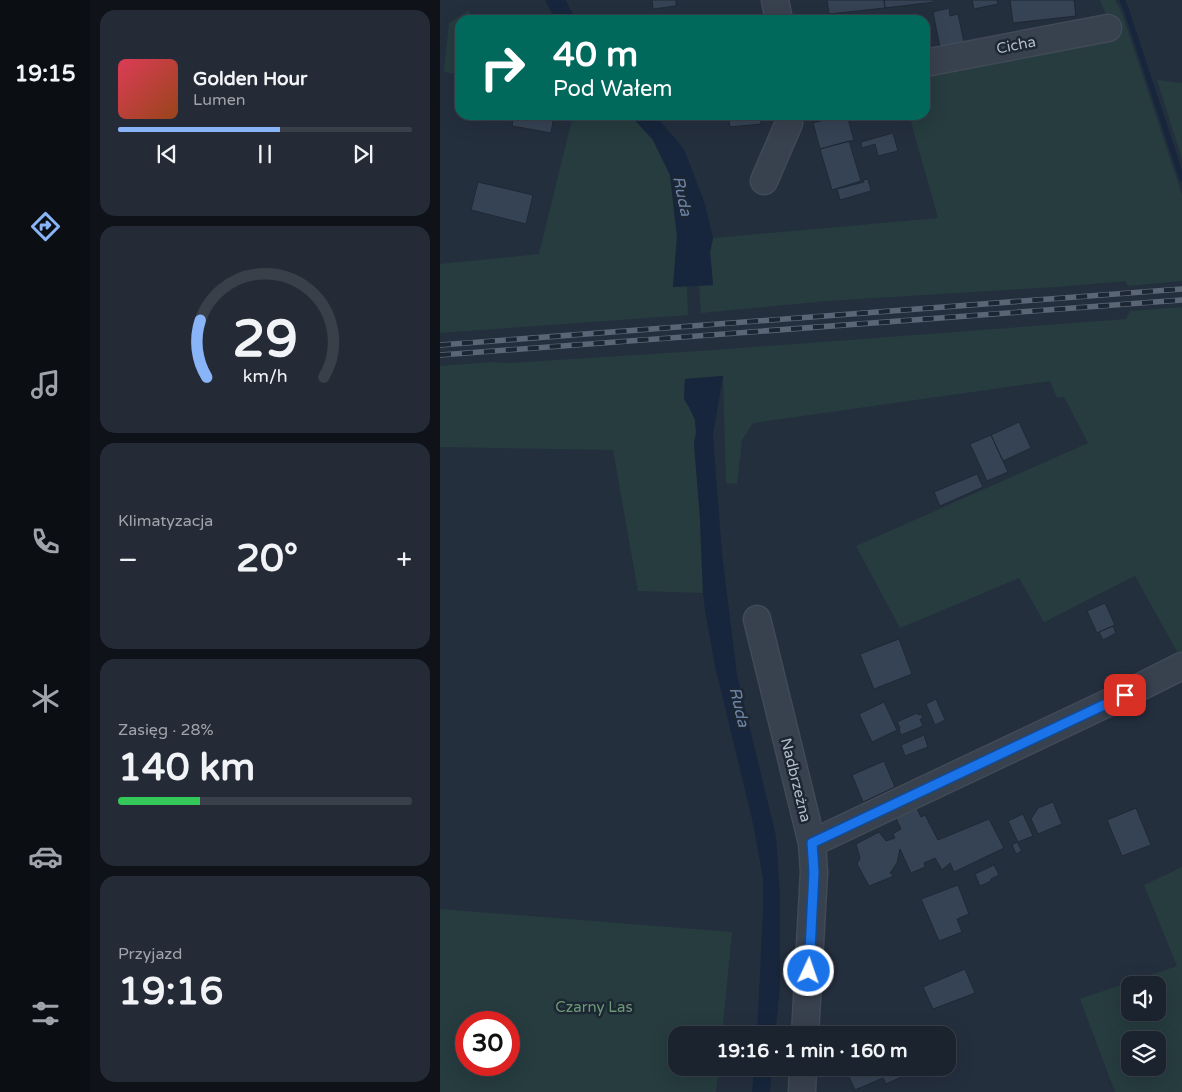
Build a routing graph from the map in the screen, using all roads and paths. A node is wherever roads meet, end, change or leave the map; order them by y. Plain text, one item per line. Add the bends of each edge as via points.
1 (775, 0) edge
2 (778, 15) edge
3 (1108, 28) dead end
4 (930, 62) edge
5 (789, 120) edge
6 (764, 181) dead end
7 (756, 619) dead end
8 (1182, 666) edge
9 (812, 843) junction
10 (806, 1026) edge
11 (803, 1076) edge
12 (802, 1092) edge

1 - 2 street
3 - 4 street, Cicha
5 - 6 street
7 - 9 street, Nadbrzeżna
8 - 9 street
9 - 10 street, Nadbrzeżna via 814,872
11 - 12 street

